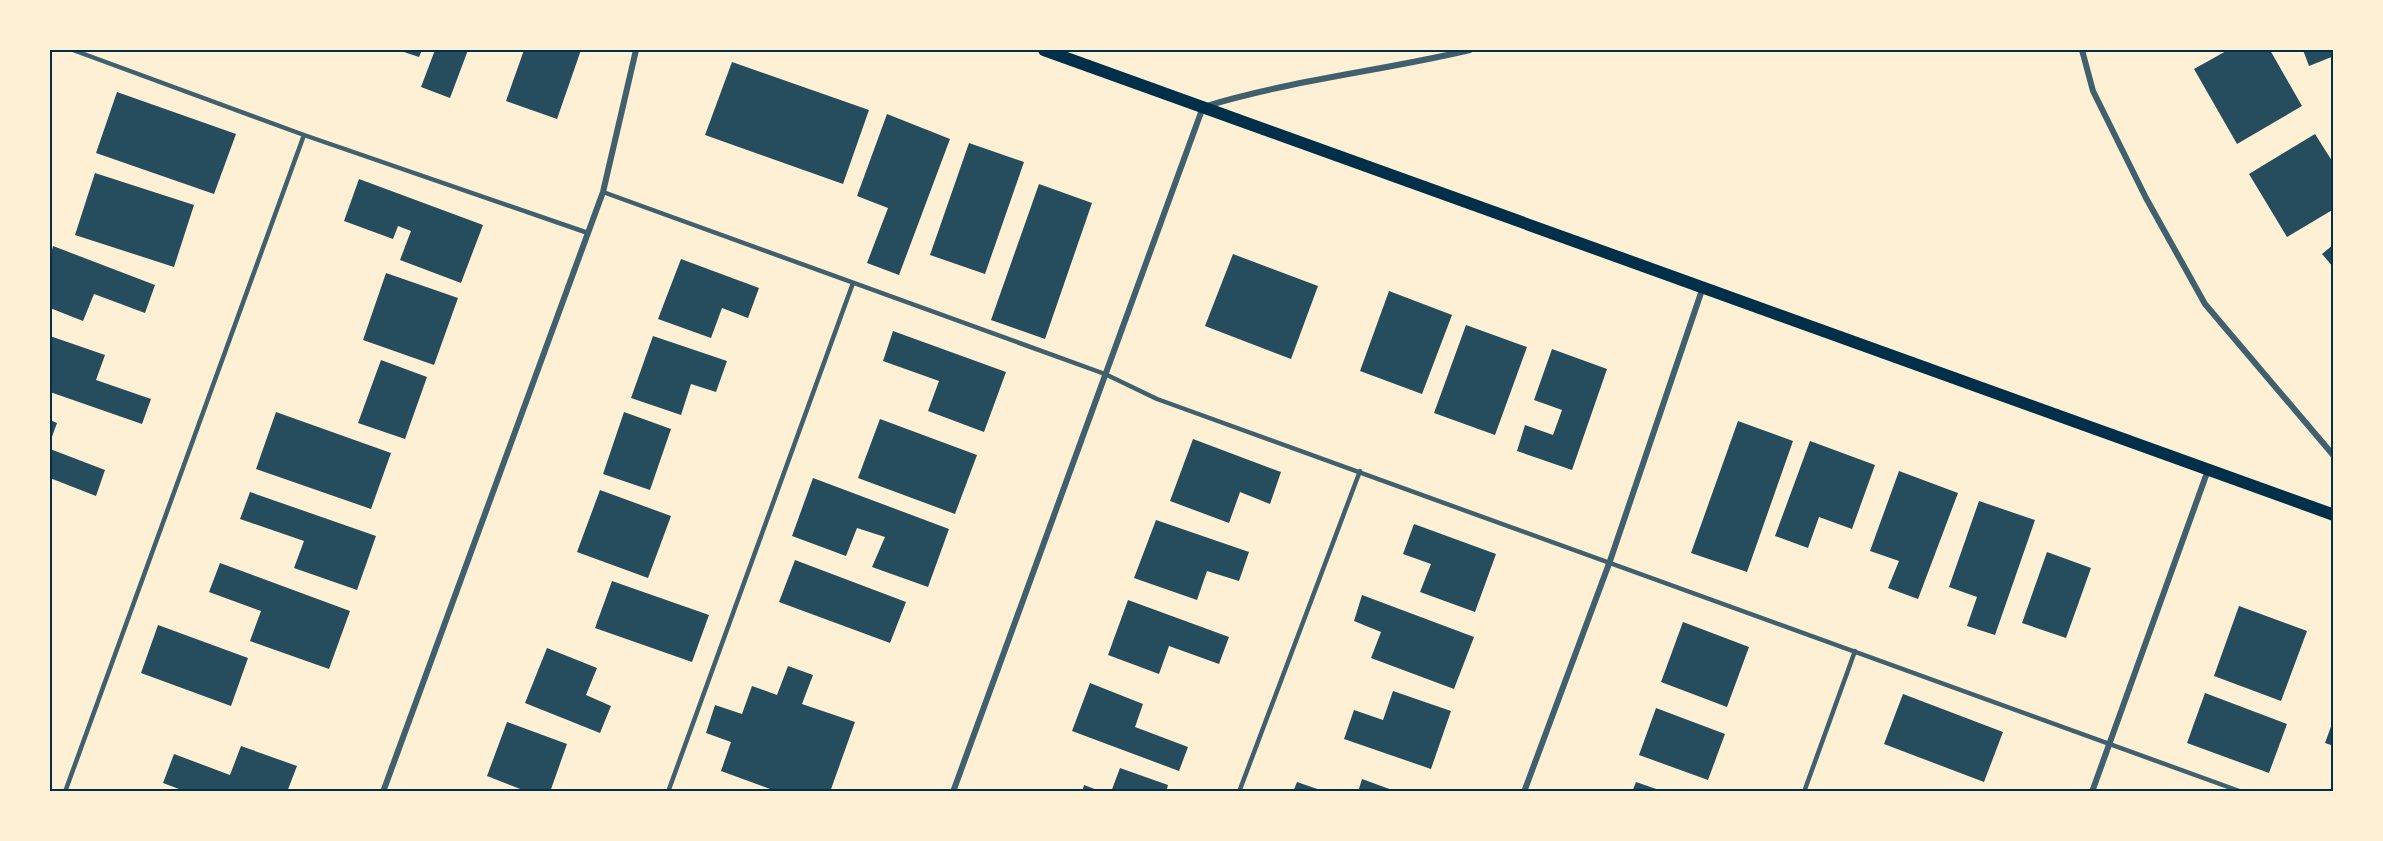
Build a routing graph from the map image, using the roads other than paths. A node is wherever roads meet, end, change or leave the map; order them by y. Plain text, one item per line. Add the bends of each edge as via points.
1 (72, 50) edge
2 (636, 50) edge
3 (1044, 50) edge
4 (1470, 50) edge
5 (2082, 50) edge
6 (1203, 107) junction
7 (304, 135) junction
8 (603, 192) junction
9 (588, 233) junction
10 (853, 283) junction
11 (1703, 287) junction
12 (1105, 374) junction
13 (2334, 456) edge
14 (2208, 470) junction
15 (1360, 471) junction
16 (2334, 515) edge
17 (1610, 561) junction
18 (1855, 651) junction
19 (2110, 743) junction
20 (65, 792) edge
21 (383, 792) edge
22 (668, 792) edge
23 (953, 792) edge
24 (1239, 792) edge
25 (1524, 792) edge
26 (1804, 792) edge
27 (2092, 792) edge
28 (2242, 792) edge

1 - 7 lane
2 - 8 street
3 - 6 main road
4 - 6 street via 1247,93
5 - 13 street via 2093,90 2146,198 2205,304
6 - 11 main road
6 - 12 street
7 - 9 lane
7 - 20 lane
8 - 9 street
8 - 10 lane
9 - 21 street
10 - 12 lane
10 - 22 lane
11 - 14 main road
11 - 17 street
12 - 15 lane via 1157,399
12 - 23 street
14 - 16 main road
14 - 19 street
15 - 17 lane
15 - 24 lane
17 - 18 lane
17 - 25 street
18 - 19 lane
18 - 26 lane
19 - 27 street
19 - 28 lane

